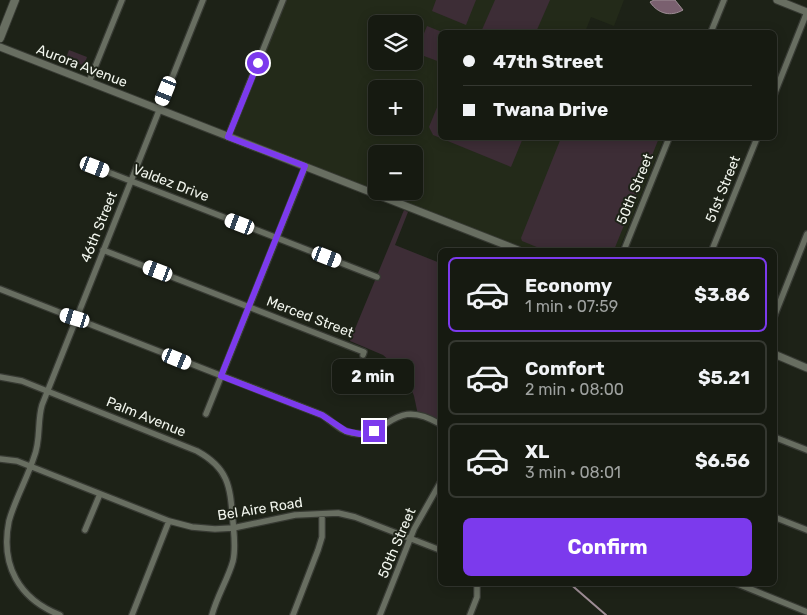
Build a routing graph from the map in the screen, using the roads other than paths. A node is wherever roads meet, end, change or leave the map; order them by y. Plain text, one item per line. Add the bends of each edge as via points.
1 (15, 0) edge
2 (122, 0) edge
3 (203, 0) edge
4 (283, 0) edge
5 (724, 0) edge
6 (777, 0) edge
7 (807, 12) edge
8 (712, 30) edge
9 (0, 38) edge
10 (0, 47) edge
11 (89, 82) junction
12 (777, 87) edge
13 (159, 109) junction
14 (228, 137) junction
15 (668, 140) edge
16 (756, 140) edge
17 (305, 166) junction
18 (95, 167) dead end
19 (130, 181) junction
20 (807, 234) edge
21 (276, 238) junction
22 (513, 248) edge
23 (625, 248) edge
24 (713, 248) edge
25 (103, 250) junction
26 (377, 277) dead end
27 (0, 289) edge
28 (249, 307) junction
29 (777, 309) edge
30 (75, 318) junction
31 (363, 355) dead end
32 (777, 355) edge
33 (807, 368) edge
34 (221, 376) junction
35 (0, 377) edge
36 (48, 391) junction
37 (206, 414) dead end
38 (438, 423) edge
39 (777, 438) edge
40 (807, 450) edge
41 (0, 459) edge
42 (31, 466) junction
43 (438, 486) edge
44 (100, 494) junction
45 (322, 515) junction
46 (777, 518) edge
47 (169, 521) junction
48 (233, 528) junction
49 (85, 530) dead end
50 (807, 530) edge
51 (411, 538) junction
52 (438, 549) edge
53 (477, 586) edge
54 (744, 586) edge
55 (807, 612) edge
56 (60, 615) edge
57 (132, 615) edge
58 (212, 615) edge
59 (293, 615) edge
60 (380, 615) edge
61 (470, 615) edge

1 - 9 main road
2 - 11 street
3 - 13 street, 46th Street
4 - 14 street
5 - 8 street
6 - 7 street
7 - 12 street
10 - 11 street, Aurora Avenue
11 - 13 street, Aurora Avenue
13 - 14 street, Aurora Avenue
13 - 19 street, 46th Street
14 - 17 street, Aurora Avenue
15 - 23 street, 50th Street
16 - 24 street, 51st Street
17 - 21 street
17 - 22 street, Aurora Avenue
18 - 19 street, Valdez Drive
19 - 21 street, Valdez Drive
19 - 25 street, 46th Street
20 - 29 street
21 - 26 street, Valdez Drive
21 - 28 street
25 - 28 street, Merced Street
25 - 30 street, 46th Street
27 - 30 street
28 - 31 street, Merced Street via 364,352
28 - 34 street
30 - 34 street
30 - 36 street, 46th Street
32 - 33 street
34 - 37 street
34 - 38 street via 322,415 352,433 374,431 404,415 418,415
35 - 36 street, Palm Avenue
36 - 42 street, 46th Street via 38,417 38,444
36 - 48 street, Palm Avenue via 209,457 227,479
39 - 40 street
41 - 42 street, Bel Aire Road
42 - 44 street, Bel Aire Road
42 - 56 street, 46th Street via 9,520 5,538 7,559 14,578 33,601
43 - 51 street, 50th Street
44 - 47 street, Bel Aire Road
44 - 49 street
45 - 48 street, Bel Aire Road via 295,515
45 - 51 street, Bel Aire Road via 338,513 355,517
45 - 59 street via 322,537
46 - 50 street
47 - 48 street, Bel Aire Road via 192,527
47 - 57 street
48 - 58 street, Palm Avenue via 234,558
51 - 52 street, Bel Aire Road
51 - 60 street, 50th Street
53 - 61 street via 477,597
54 - 55 street

